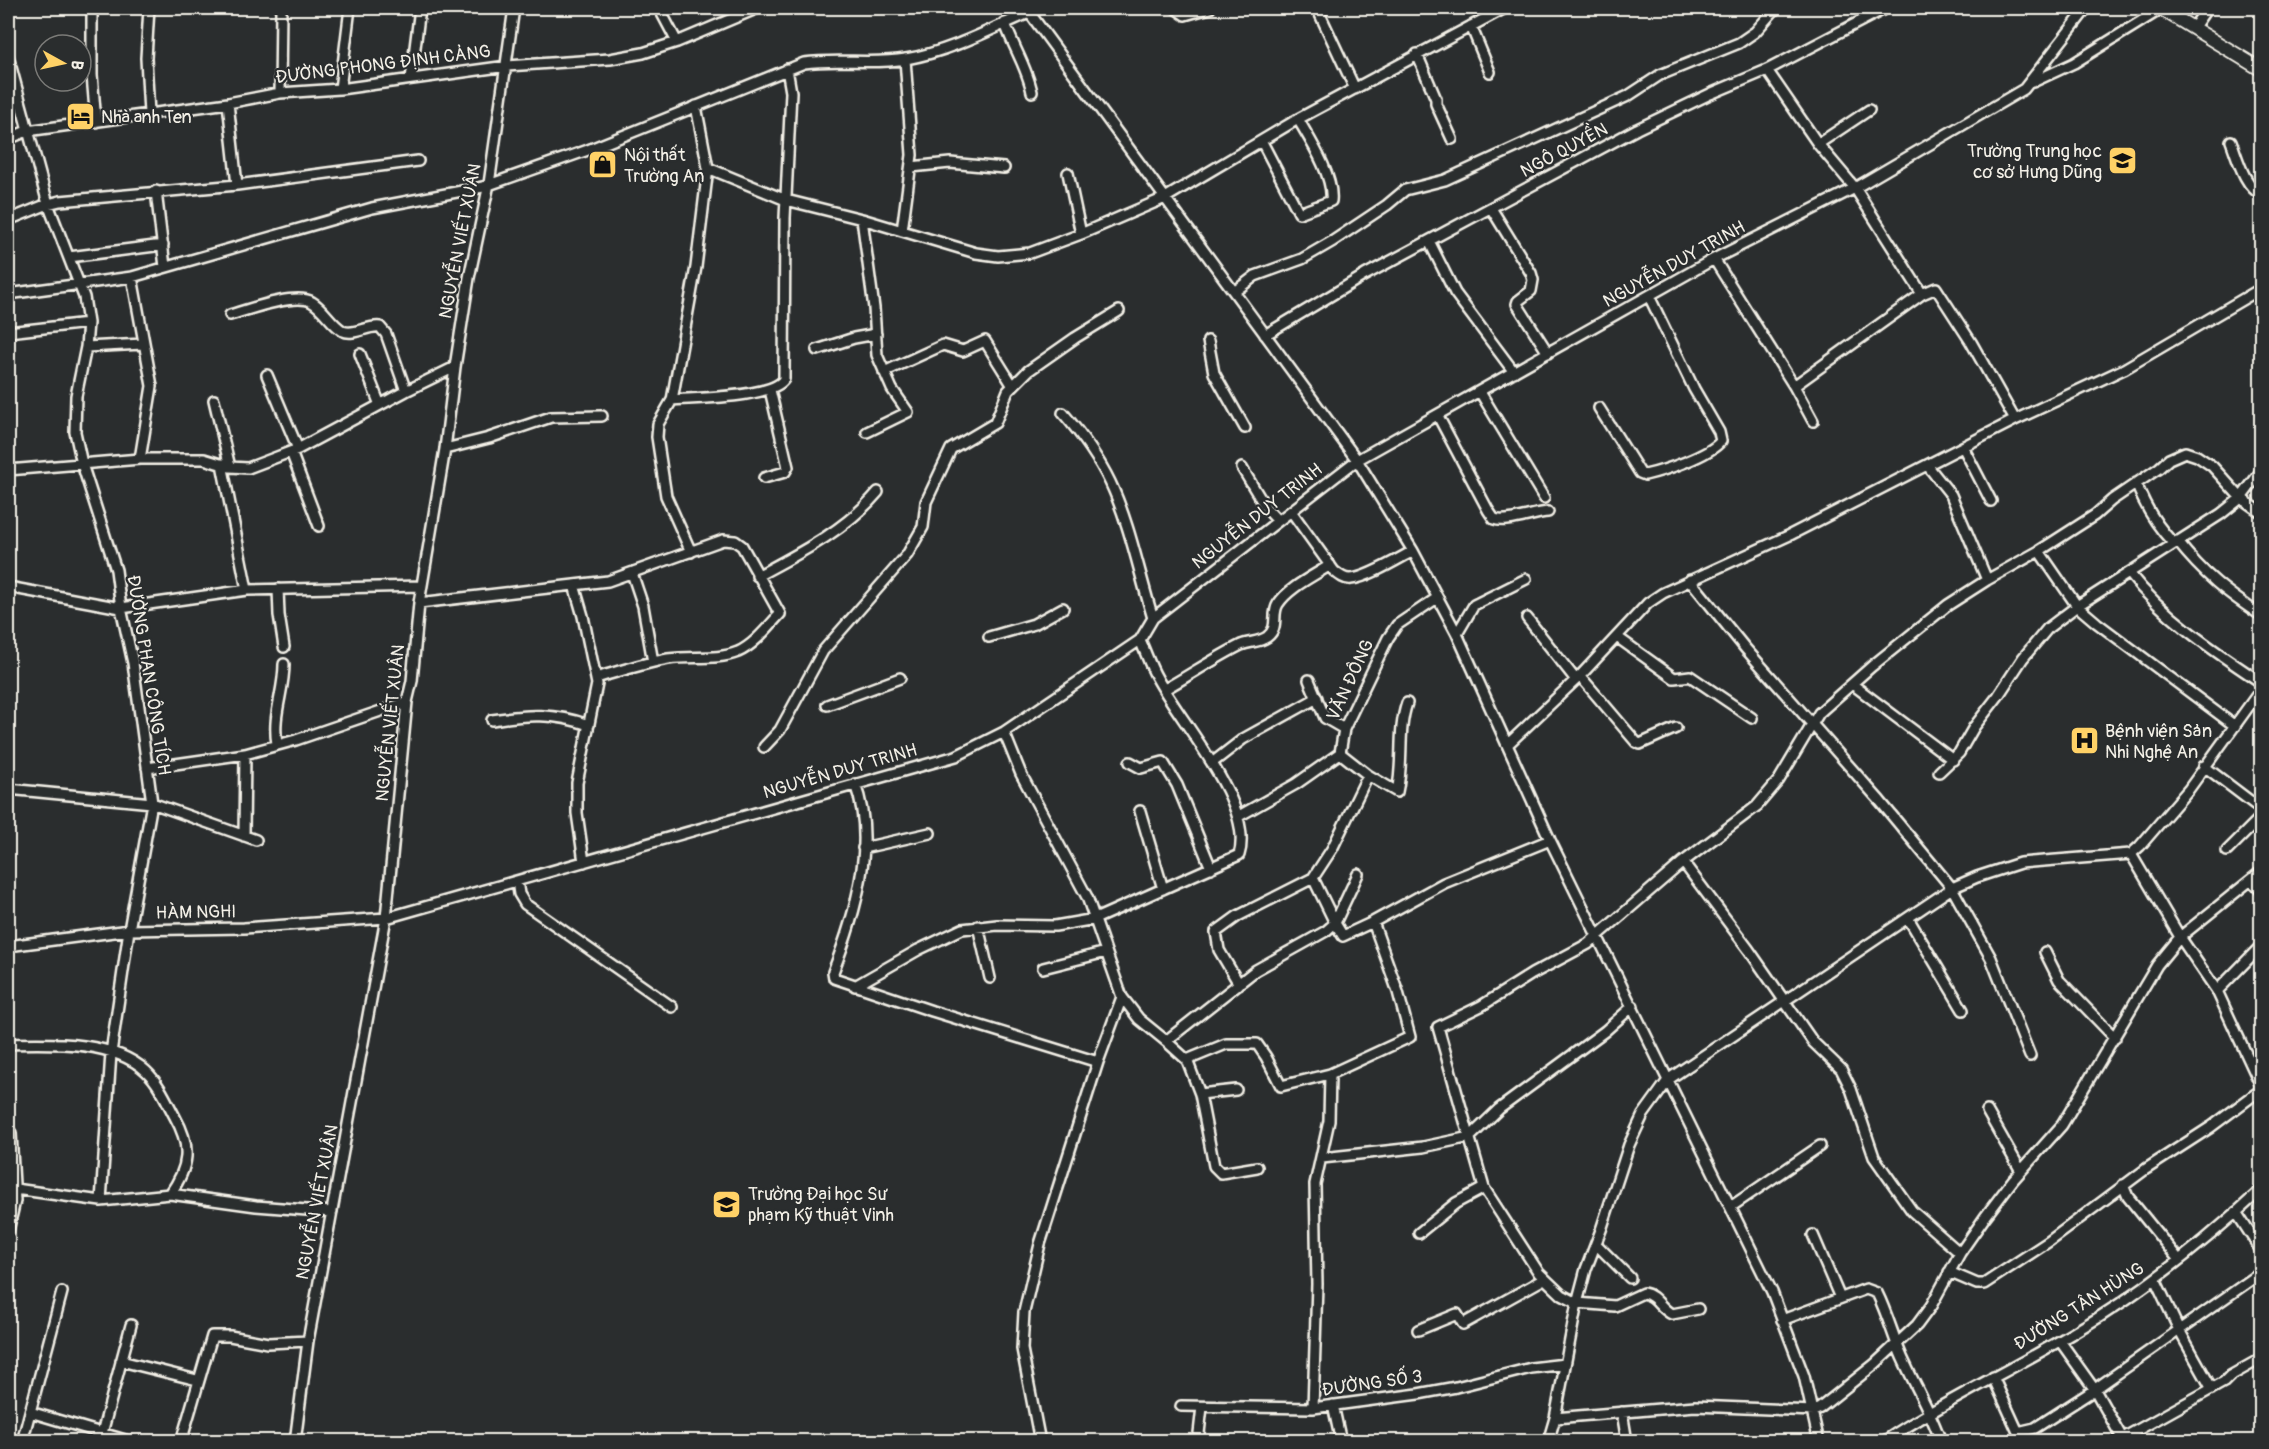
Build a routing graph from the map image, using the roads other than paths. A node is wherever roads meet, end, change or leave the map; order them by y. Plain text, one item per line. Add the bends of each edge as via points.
1 (149, 8) edge
2 (281, 8) edge
3 (350, 8) edge
4 (420, 8) edge
5 (514, 8) edge
6 (659, 8) edge
7 (758, 8) edge
8 (1040, 8) edge
9 (1174, 8) edge
10 (1210, 8) edge
11 (1317, 8) edge
12 (1506, 8) edge
13 (1776, 8) edge
14 (1886, 8) edge
15 (2077, 8) edge
16 (2087, 8) edge
17 (2161, 8) edge
18 (2207, 8) edge
19 (92, 10) dead end
20 (1027, 10) edge
21 (1869, 12) edge
22 (1005, 23) junction
23 (2076, 23) junction
24 (1471, 26) junction
25 (2194, 27) junction
26 (677, 42) junction
27 (1417, 54) junction
28 (8, 56) edge
29 (905, 59) junction
30 (507, 66) junction
31 (787, 69) junction
32 (1767, 70) junction
33 (2262, 70) edge
34 (1490, 72) dead end
35 (411, 79) junction
36 (2030, 83) junction
37 (1355, 88) junction
38 (340, 89) junction
39 (1032, 92) dead end
40 (280, 93) junction
41 (228, 103) junction
42 (696, 106) junction
43 (1869, 110) dead end
44 (149, 114) junction
45 (1298, 119) junction
46 (96, 122) junction
47 (27, 131) junction
48 (8, 139) edge
49 (1452, 139) dead end
50 (2231, 141) dead end
51 (1262, 142) junction
52 (1818, 144) junction
53 (418, 161) dead end
54 (911, 167) junction
55 (708, 168) junction
56 (1004, 168) dead end
57 (1068, 173) dead end
58 (237, 184) junction
59 (489, 184) junction
60 (1855, 188) junction
61 (156, 191) junction
62 (2262, 195) edge
63 (1165, 198) junction
64 (786, 200) junction
65 (48, 204) junction
66 (1491, 208) junction
67 (862, 219) junction
68 (8, 220) edge
69 (902, 231) junction
70 (1081, 234) junction
71 (1429, 241) junction
72 (163, 245) junction
73 (69, 257) junction
74 (1714, 259) junction
75 (165, 267) junction
76 (132, 276) junction
77 (79, 283) junction
78 (2262, 288) edge
79 (1234, 292) junction
80 (8, 294) edge
81 (1922, 294) junction
82 (1648, 296) junction
83 (1119, 311) dead end
84 (230, 315) dead end
85 (87, 323) junction
86 (8, 332) edge
87 (876, 334) junction
88 (1265, 335) junction
89 (1208, 341) dead end
90 (143, 344) junction
91 (86, 346) junction
92 (816, 350) dead end
93 (1548, 353) junction
94 (360, 354) dead end
95 (455, 367) junction
96 (884, 372) junction
97 (1514, 372) junction
98 (267, 375) dead end
99 (1013, 386) junction
100 (1794, 386) junction
101 (770, 390) junction
102 (406, 391) junction
103 (1480, 392) junction
104 (214, 399) dead end
105 (672, 400) junction
106 (380, 405) junction
107 (1599, 408) dead end
108 (1063, 412) dead end
109 (602, 416) dead end
110 (1438, 416) junction
111 (2014, 420) junction
112 (1813, 422) dead end
113 (1245, 428) dead end
114 (867, 432) dead end
115 (1963, 447) junction
116 (445, 449) junction
117 (295, 451) junction
118 (140, 459) junction
119 (1357, 460) junction
120 (82, 464) junction
121 (226, 465) junction
122 (1927, 465) junction
123 (1242, 468) dead end
124 (8, 470) edge
125 (2262, 470) edge
126 (764, 478) dead end
127 (2136, 483) junction
128 (878, 492) dead end
129 (1544, 498) dead end
130 (2241, 498) junction
131 (1991, 501) dead end
132 (1291, 511) junction
133 (1548, 512) dead end
134 (2262, 513) edge
135 (1278, 521) junction
136 (319, 526) dead end
137 (2175, 542) junction
138 (1413, 551) junction
139 (2039, 551) junction
140 (691, 552) junction
141 (1330, 565) junction
142 (632, 573) junction
143 (2129, 573) junction
144 (757, 576) junction
145 (1526, 579) dead end
146 (1987, 579) junction
147 (1690, 580) junction
148 (574, 585) junction
149 (421, 586) junction
150 (8, 587) edge
151 (278, 589) junction
152 (247, 590) junction
153 (1437, 598) junction
154 (419, 603) junction
155 (2077, 606) junction
156 (121, 608) junction
157 (1063, 608) dead end
158 (2262, 616) edge
159 (1152, 618) junction
160 (1527, 618) dead end
161 (1457, 634) junction
162 (988, 637) dead end
163 (1617, 637) junction
164 (1140, 640) junction
165 (284, 647) dead end
166 (653, 662) junction
167 (284, 664) dead end
168 (596, 678) junction
169 (900, 678) dead end
170 (1578, 678) junction
171 (1309, 681) dead end
172 (2262, 683) edge
173 (1852, 684) junction
174 (2262, 688) edge
175 (1165, 689) junction
176 (1317, 698) junction
177 (407, 702) junction
178 (1407, 703) dead end
179 (827, 705) dead end
180 (1752, 718) dead end
181 (492, 720) dead end
182 (1811, 724) junction
183 (589, 725) junction
184 (2235, 726) junction
185 (1676, 728) dead end
186 (1344, 729) junction
187 (1004, 732) junction
188 (277, 744) junction
189 (1508, 744) junction
190 (764, 747) dead end
191 (1340, 753) junction
192 (245, 754) junction
193 (1953, 760) junction
194 (1130, 762) dead end
195 (1212, 763) junction
196 (2204, 766) junction
197 (147, 768) junction
198 (1939, 772) dead end
199 (1368, 775) junction
200 (855, 784) junction
201 (8, 789) edge
202 (152, 802) junction
203 (2262, 810) edge
204 (1140, 811) dead end
205 (1239, 816) junction
206 (2262, 816) edge
207 (930, 833) dead end
208 (244, 836) junction
209 (256, 840) dead end
210 (1550, 840) junction
211 (863, 848) junction
212 (2227, 851) dead end
213 (2131, 854) junction
214 (584, 862) junction
215 (1683, 862) junction
216 (1211, 868) junction
217 (2262, 871) edge
218 (1358, 874) dead end
219 (1313, 878) junction
220 (2251, 880) junction
221 (518, 881) junction
222 (1953, 888) junction
223 (1163, 889) junction
224 (2262, 892) edge
225 (386, 918) junction
226 (1908, 918) junction
227 (1095, 919) junction
228 (1373, 922) junction
229 (1335, 923) junction
230 (978, 926) junction
231 (129, 930) junction
232 (1598, 934) junction
233 (2180, 937) junction
234 (2262, 945) edge
235 (8, 946) edge
236 (1106, 952) junction
237 (2045, 952) dead end
238 (1043, 968) dead end
239 (990, 978) dead end
240 (1239, 984) junction
241 (855, 986) junction
242 (2217, 991) junction
243 (1122, 997) junction
244 (1784, 1002) junction
245 (668, 1004) dead end
246 (1633, 1006) junction
247 (1963, 1010) dead end
248 (2115, 1038) junction
249 (1166, 1041) junction
250 (9, 1044) edge
251 (111, 1053) junction
252 (2030, 1056) dead end
253 (1187, 1060) junction
254 (1098, 1062) junction
255 (1330, 1074) junction
256 (1670, 1079) junction
257 (2262, 1088) edge
258 (1236, 1090) dead end
259 (1200, 1094) junction
260 (1987, 1111) dead end
261 (11, 1133) dead end
262 (1470, 1137) junction
263 (1820, 1146) dead end
264 (1322, 1158) junction
265 (1257, 1167) dead end
266 (2021, 1172) junction
267 (2122, 1185) junction
268 (11, 1188) edge
269 (1484, 1188) junction
270 (2262, 1189) edge
271 (170, 1194) junction
272 (101, 1201) junction
273 (1732, 1206) junction
274 (332, 1212) junction
275 (2236, 1212) junction
276 (8, 1231) edge
277 (1419, 1233) dead end
278 (1813, 1235) dead end
279 (1596, 1244) junction
280 (2262, 1252) edge
281 (1960, 1253) junction
282 (2179, 1260) junction
283 (1950, 1272) junction
284 (2262, 1272) edge
285 (1630, 1278) dead end
286 (1544, 1279) junction
287 (2155, 1279) junction
288 (62, 1292) dead end
289 (1840, 1298) junction
290 (1577, 1303) junction
291 (1698, 1309) dead end
292 (1782, 1320) junction
293 (131, 1325) dead end
294 (1418, 1330) dead end
295 (2179, 1330) junction
296 (308, 1341) junction
297 (2060, 1341) junction
298 (1897, 1345) junction
299 (2262, 1358) edge
300 (121, 1360) junction
301 (1565, 1364) junction
302 (1993, 1377) junction
303 (197, 1380) junction
304 (2212, 1389) junction
305 (2095, 1390) junction
306 (1333, 1405) junction
307 (1181, 1406) dead end
308 (1202, 1407) junction
309 (1312, 1408) junction
310 (1814, 1411) junction
311 (30, 1412) junction
312 (1622, 1412) junction
313 (1930, 1412) junction
314 (1555, 1418) junction
315 (2018, 1431) junction
316 (102, 1433) junction
317 (2119, 1440) edge
318 (22, 1442) edge
319 (132, 1442) edge
320 (181, 1442) edge
321 (295, 1442) edge
322 (1040, 1442) edge
323 (1198, 1442) edge
324 (1341, 1442) edge
325 (1548, 1442) edge
326 (1627, 1442) edge
327 (1820, 1442) edge
328 (1883, 1442) edge
329 (1941, 1442) edge
330 (2022, 1442) edge

1 - 44 street
2 - 40 street
3 - 38 street
4 - 35 street
5 - 30 street, NGUYỄN VIẾT XUÂN
6 - 26 street
7 - 26 street, ĐƯỜNG PHONG ĐỊNH CẢNG
8 - 20 street
9 - 10 street via 1185,15
11 - 37 street
12 - 24 street
13 - 79 street via 1755,32 1739,43 1660,75 1628,96 1444,180 1405,190 1302,259 1255,276
14 - 21 street, NGÔ QUYỀN
15 - 23 street
16 - 23 street, NGUYỄN DUY TRINH
17 - 25 main road
17 - 36 street via 2074,63
18 - 25 street
19 - 46 street
20 - 22 street
20 - 63 street
21 - 32 street, NGÔ QUYỀN
22 - 29 street
22 - 39 street
23 - 36 street, NGUYỄN DUY TRINH
24 - 27 street
24 - 34 street
25 - 33 main road
26 - 30 street, ĐƯỜNG PHONG ĐỊNH CẢNG via 610,58
27 - 37 street
27 - 49 street
28 - 47 street, ĐƯỜNG PHAN CÔNG TÍCH
29 - 31 street via 826,60
29 - 54 street
30 - 35 street, ĐƯỜNG PHONG ĐỊNH CẢNG
30 - 59 street, NGUYỄN VIẾT XUÂN
31 - 42 street
31 - 64 street via 791,92
32 - 52 street
32 - 66 street, NGÔ QUYỀN via 1672,111
35 - 38 street, ĐƯỜNG PHONG ĐỊNH CẢNG
36 - 60 street, NGUYỄN DUY TRINH via 2018,94
37 - 45 street
38 - 40 street, ĐƯỜNG PHONG ĐỊNH CẢNG
40 - 41 street, ĐƯỜNG PHONG ĐỊNH CẢNG
41 - 44 street, ĐƯỜNG PHONG ĐỊNH CẢNG
41 - 58 street
42 - 55 street
42 - 59 street via 588,150
43 - 52 street
44 - 46 street, ĐƯỜNG PHONG ĐỊNH CẢNG
45 - 51 street
45 - 51 street via 1322,162 1331,201 1299,213
46 - 47 street, ĐƯỜNG PHONG ĐỊNH CẢNG
47 - 48 street, ĐƯỜNG PHONG ĐỊNH CẢNG
47 - 65 street, ĐƯỜNG PHAN CÔNG TÍCH
50 - 62 street via 2244,175 2254,191
51 - 63 street
52 - 60 street
53 - 58 street
54 - 56 street via 950,163
54 - 69 street
55 - 64 street
55 - 105 street via 696,267
57 - 70 street
58 - 61 street
59 - 75 street via 372,208
59 - 95 street, NGUYỄN VIẾT XUÂN
60 - 74 street, NGUYỄN DUY TRINH
60 - 81 street
61 - 65 street
61 - 72 street
63 - 70 street
63 - 79 street
64 - 67 street
64 - 101 street via 785,372 781,385
65 - 68 street
65 - 73 street, ĐƯỜNG PHAN CÔNG TÍCH
66 - 71 street, NGÔ QUYỀN
66 - 93 street via 1531,273 1532,291 1517,304
67 - 69 street
67 - 87 street
69 - 70 street via 998,256 1030,253
71 - 88 street, NGÔ QUYỀN
71 - 97 street via 1455,293
72 - 73 street
72 - 75 street
73 - 77 street, ĐƯỜNG PHAN CÔNG TÍCH
74 - 82 street, NGUYỄN DUY TRINH
74 - 100 street
75 - 76 street
76 - 77 street
76 - 90 street
77 - 80 street
77 - 85 street, ĐƯỜNG PHAN CÔNG TÍCH
78 - 111 street via 2124,369
79 - 88 street
81 - 100 street
81 - 111 street via 1936,288
82 - 93 street, NGUYỄN DUY TRINH
82 - 107 street via 1721,441 1701,454 1645,475
83 - 99 street via 1028,371
84 - 102 street via 305,299 342,330 380,327
85 - 86 street
85 - 91 street, ĐƯỜNG PHAN CÔNG TÍCH
87 - 92 street
87 - 96 street via 877,355
88 - 119 street
89 - 113 street via 1214,373
90 - 91 street
90 - 118 street via 152,386
91 - 120 street, ĐƯỜNG PHAN CÔNG TÍCH via 76,396 75,432
93 - 97 street, NGUYỄN DUY TRINH
94 - 106 street
95 - 102 street
95 - 116 street, NGUYỄN VIẾT XUÂN
96 - 99 street via 944,345 963,351 985,341
96 - 114 street via 908,412
97 - 103 street, NGUYỄN DUY TRINH
98 - 117 street
99 - 190 street via 995,423 951,449 926,502 923,527 907,555 823,651 780,730
100 - 112 street
101 - 105 street
101 - 126 street via 788,467 785,472
102 - 106 street
103 - 110 street, NGUYỄN DUY TRINH
103 - 129 street
104 - 121 street
105 - 140 street via 658,424 659,459 666,496
106 - 117 street
108 - 159 street via 1110,482
109 - 116 street via 551,417
110 - 119 street, NGUYỄN DUY TRINH
110 - 133 street via 1494,519 1504,521
111 - 115 street
115 - 122 street
115 - 131 street
116 - 149 street, NGUYỄN VIẾT XUÂN
117 - 121 street via 248,468
117 - 136 street
118 - 120 street
118 - 121 street via 204,459
119 - 132 street, NGUYỄN DUY TRINH
119 - 138 street
120 - 124 street
120 - 156 street, ĐƯỜNG PHAN CÔNG TÍCH via 116,570
121 - 152 street
122 - 146 street via 1951,495
122 - 147 street via 1790,535
123 - 135 street
125 - 130 street
127 - 130 street via 2185,452 2212,466
127 - 137 street via 2157,526
127 - 139 street
128 - 144 street via 823,541
130 - 134 street
130 - 137 street
132 - 135 street, NGUYỄN DUY TRINH
132 - 141 street
135 - 159 street, NGUYỄN DUY TRINH
137 - 143 street
137 - 158 street via 2224,591
138 - 141 street via 1351,579 1344,578
138 - 153 street
139 - 146 street
139 - 155 street
140 - 142 street
140 - 144 street via 723,540 735,541 742,546
141 - 175 street via 1281,601 1275,610 1275,627 1267,636 1241,645
142 - 148 street
142 - 166 street via 643,606
143 - 155 street
143 - 172 street via 2148,597 2221,656
144 - 166 street via 780,614 742,650 716,657
145 - 161 street via 1474,606
146 - 173 street via 1910,635
147 - 163 street via 1648,603
147 - 182 street
148 - 154 street
148 - 168 street
149 - 151 street
149 - 154 street, NGUYỄN VIẾT XUÂN
150 - 156 street
151 - 152 street
151 - 165 street
152 - 156 street
153 - 161 street
153 - 186 street, VĂN ĐÔNG via 1397,625
154 - 177 street, NGUYỄN VIẾT XUÂN
155 - 184 street
155 - 193 street via 2048,628 2023,658
156 - 197 street, ĐƯỜNG PHAN CÔNG TÍCH via 133,663
157 - 162 street via 1034,624
159 - 164 street, NGUYỄN DUY TRINH
160 - 170 street
161 - 189 street
163 - 170 street
163 - 180 street via 1674,678 1690,676
164 - 175 street via 1157,680
164 - 187 street, NGUYỄN DUY TRINH
166 - 168 street
167 - 188 street via 274,727
168 - 183 street via 597,692
169 - 179 street
170 - 185 street via 1636,742 1640,744
170 - 189 street
171 - 176 street
173 - 182 street
173 - 193 street
174 - 184 street
175 - 195 street
176 - 186 street via 1325,718
176 - 195 street via 1243,738
177 - 188 street
177 - 225 street, NGUYỄN VIẾT XUÂN
178 - 199 street via 1401,719 1397,792
181 - 183 street via 524,715 560,716
182 - 215 street via 1779,780 1757,806
182 - 222 street
183 - 214 street via 577,797
184 - 196 street
186 - 191 street, VĂN ĐÔNG
187 - 200 street, NGUYỄN DUY TRINH via 956,756
187 - 227 street via 1021,774 1088,897
188 - 192 street
189 - 210 street
191 - 199 street
191 - 205 street via 1296,784
192 - 197 street
192 - 208 street
193 - 198 street
194 - 216 street via 1142,768 1163,762 1177,785
195 - 205 street
196 - 203 street
196 - 213 street via 2189,789
197 - 202 street, ĐƯỜNG PHAN CÔNG TÍCH
199 - 219 street via 1332,849
200 - 211 street via 863,812
200 - 214 street, NGUYỄN DUY TRINH
201 - 202 street
202 - 208 street
202 - 231 street, ĐƯỜNG PHAN CÔNG TÍCH
204 - 223 street
205 - 216 street via 1239,855
206 - 212 street
207 - 211 street
208 - 209 street
210 - 228 street via 1444,883
210 - 232 street
211 - 241 street via 858,895 833,972 834,978
213 - 222 street via 2020,863
213 - 233 street
214 - 221 street, NGUYỄN DUY TRINH
215 - 232 street
215 - 244 street
216 - 223 street
217 - 220 street
218 - 229 street
219 - 229 street
219 - 240 street via 1238,916 1216,933 1219,950
220 - 224 street
220 - 233 street
221 - 225 street, NGUYỄN DUY TRINH
221 - 245 street via 525,904
222 - 226 street
222 - 252 street via 1991,958
223 - 227 street
225 - 231 street, HÀM NGHI via 244,928
225 - 274 street, NGUYỄN VIẾT XUÂN
226 - 244 street
226 - 247 street
227 - 230 street via 1055,926
227 - 236 street
228 - 229 street via 1343,936
228 - 255 street via 1410,1037
229 - 240 street via 1270,960
230 - 239 street
230 - 241 street via 949,934
231 - 235 street, HÀM NGHI
231 - 251 street, ĐƯỜNG PHAN CÔNG TÍCH
232 - 246 street
232 - 262 street via 1588,944 1438,1027
233 - 242 street
233 - 248 street via 2157,966
234 - 242 street
236 - 238 street
236 - 243 street
237 - 248 street via 2059,980
240 - 249 street
241 - 254 street
242 - 257 street
243 - 249 street via 1139,1019
243 - 254 street
244 - 256 street
244 - 281 street via 1846,1078 1874,1157 1912,1211
246 - 256 street
246 - 262 street via 1499,1109
248 - 266 street via 2062,1125
249 - 253 street
250 - 251 street via 66,1044
251 - 271 street via 134,1062 152,1077 183,1131 185,1165
251 - 272 street, ĐƯỜNG PHAN CÔNG TÍCH
253 - 255 street via 1226,1044 1257,1044 1281,1086
253 - 259 street
254 - 322 street via 1040,1244 1024,1312 1022,1349
255 - 264 street via 1329,1121
256 - 273 street
256 - 279 street via 1643,1115 1629,1145
257 - 267 street
258 - 259 street
259 - 265 street via 1214,1166 1221,1173
260 - 266 street
261 - 268 street
262 - 264 street via 1423,1147
262 - 269 street
263 - 273 street
264 - 309 street via 1315,1184 1317,1284
266 - 281 street
267 - 282 street
267 - 283 street via 2048,1242 1984,1284
268 - 272 street
268 - 276 street via 15,1207
269 - 277 street via 1456,1203
269 - 286 street
270 - 275 street, ĐƯỜNG TÂN HÙNG
271 - 272 street
271 - 274 street
273 - 292 street
274 - 296 street, NGUYỄN VIẾT XUÂN
275 - 280 street
275 - 282 street, ĐƯỜNG TÂN HÙNG
278 - 289 street
279 - 285 street
279 - 290 street
281 - 283 street
282 - 287 street, ĐƯỜNG TÂN HÙNG
283 - 298 street via 1924,1316
284 - 295 street
286 - 290 street
286 - 294 street via 1464,1324 1457,1314
287 - 295 street
287 - 297 street, ĐƯỜNG TÂN HÙNG
288 - 311 street
289 - 292 street
289 - 298 street via 1866,1289 1877,1293
290 - 291 street via 1615,1306 1643,1293 1672,1314
290 - 301 street
292 - 310 street
293 - 300 street
295 - 304 street
295 - 305 street
296 - 303 street via 279,1344 212,1336
296 - 321 street, NGUYỄN VIẾT XUÂN
297 - 302 street, ĐƯỜNG TÂN HÙNG
297 - 305 street
298 - 310 street
298 - 313 street
299 - 304 street
300 - 303 street
300 - 316 street
301 - 306 street, ĐƯỜNG SỐ 3 via 1418,1394
301 - 314 street
302 - 313 street, ĐƯỜNG TÂN HÙNG
302 - 315 street
303 - 320 street
304 - 317 street
305 - 315 street via 2035,1428
305 - 317 street
306 - 309 street, ĐƯỜNG SỐ 3
306 - 324 street
307 - 308 street, ĐƯỜNG SỐ 3
308 - 309 street, ĐƯỜNG SỐ 3
308 - 323 street
310 - 312 street via 1695,1406
310 - 327 street
311 - 316 street
311 - 318 street
312 - 314 street
312 - 326 street
313 - 328 street, ĐƯỜNG TÂN HÙNG
313 - 329 street
314 - 325 street
315 - 330 street
316 - 319 street

